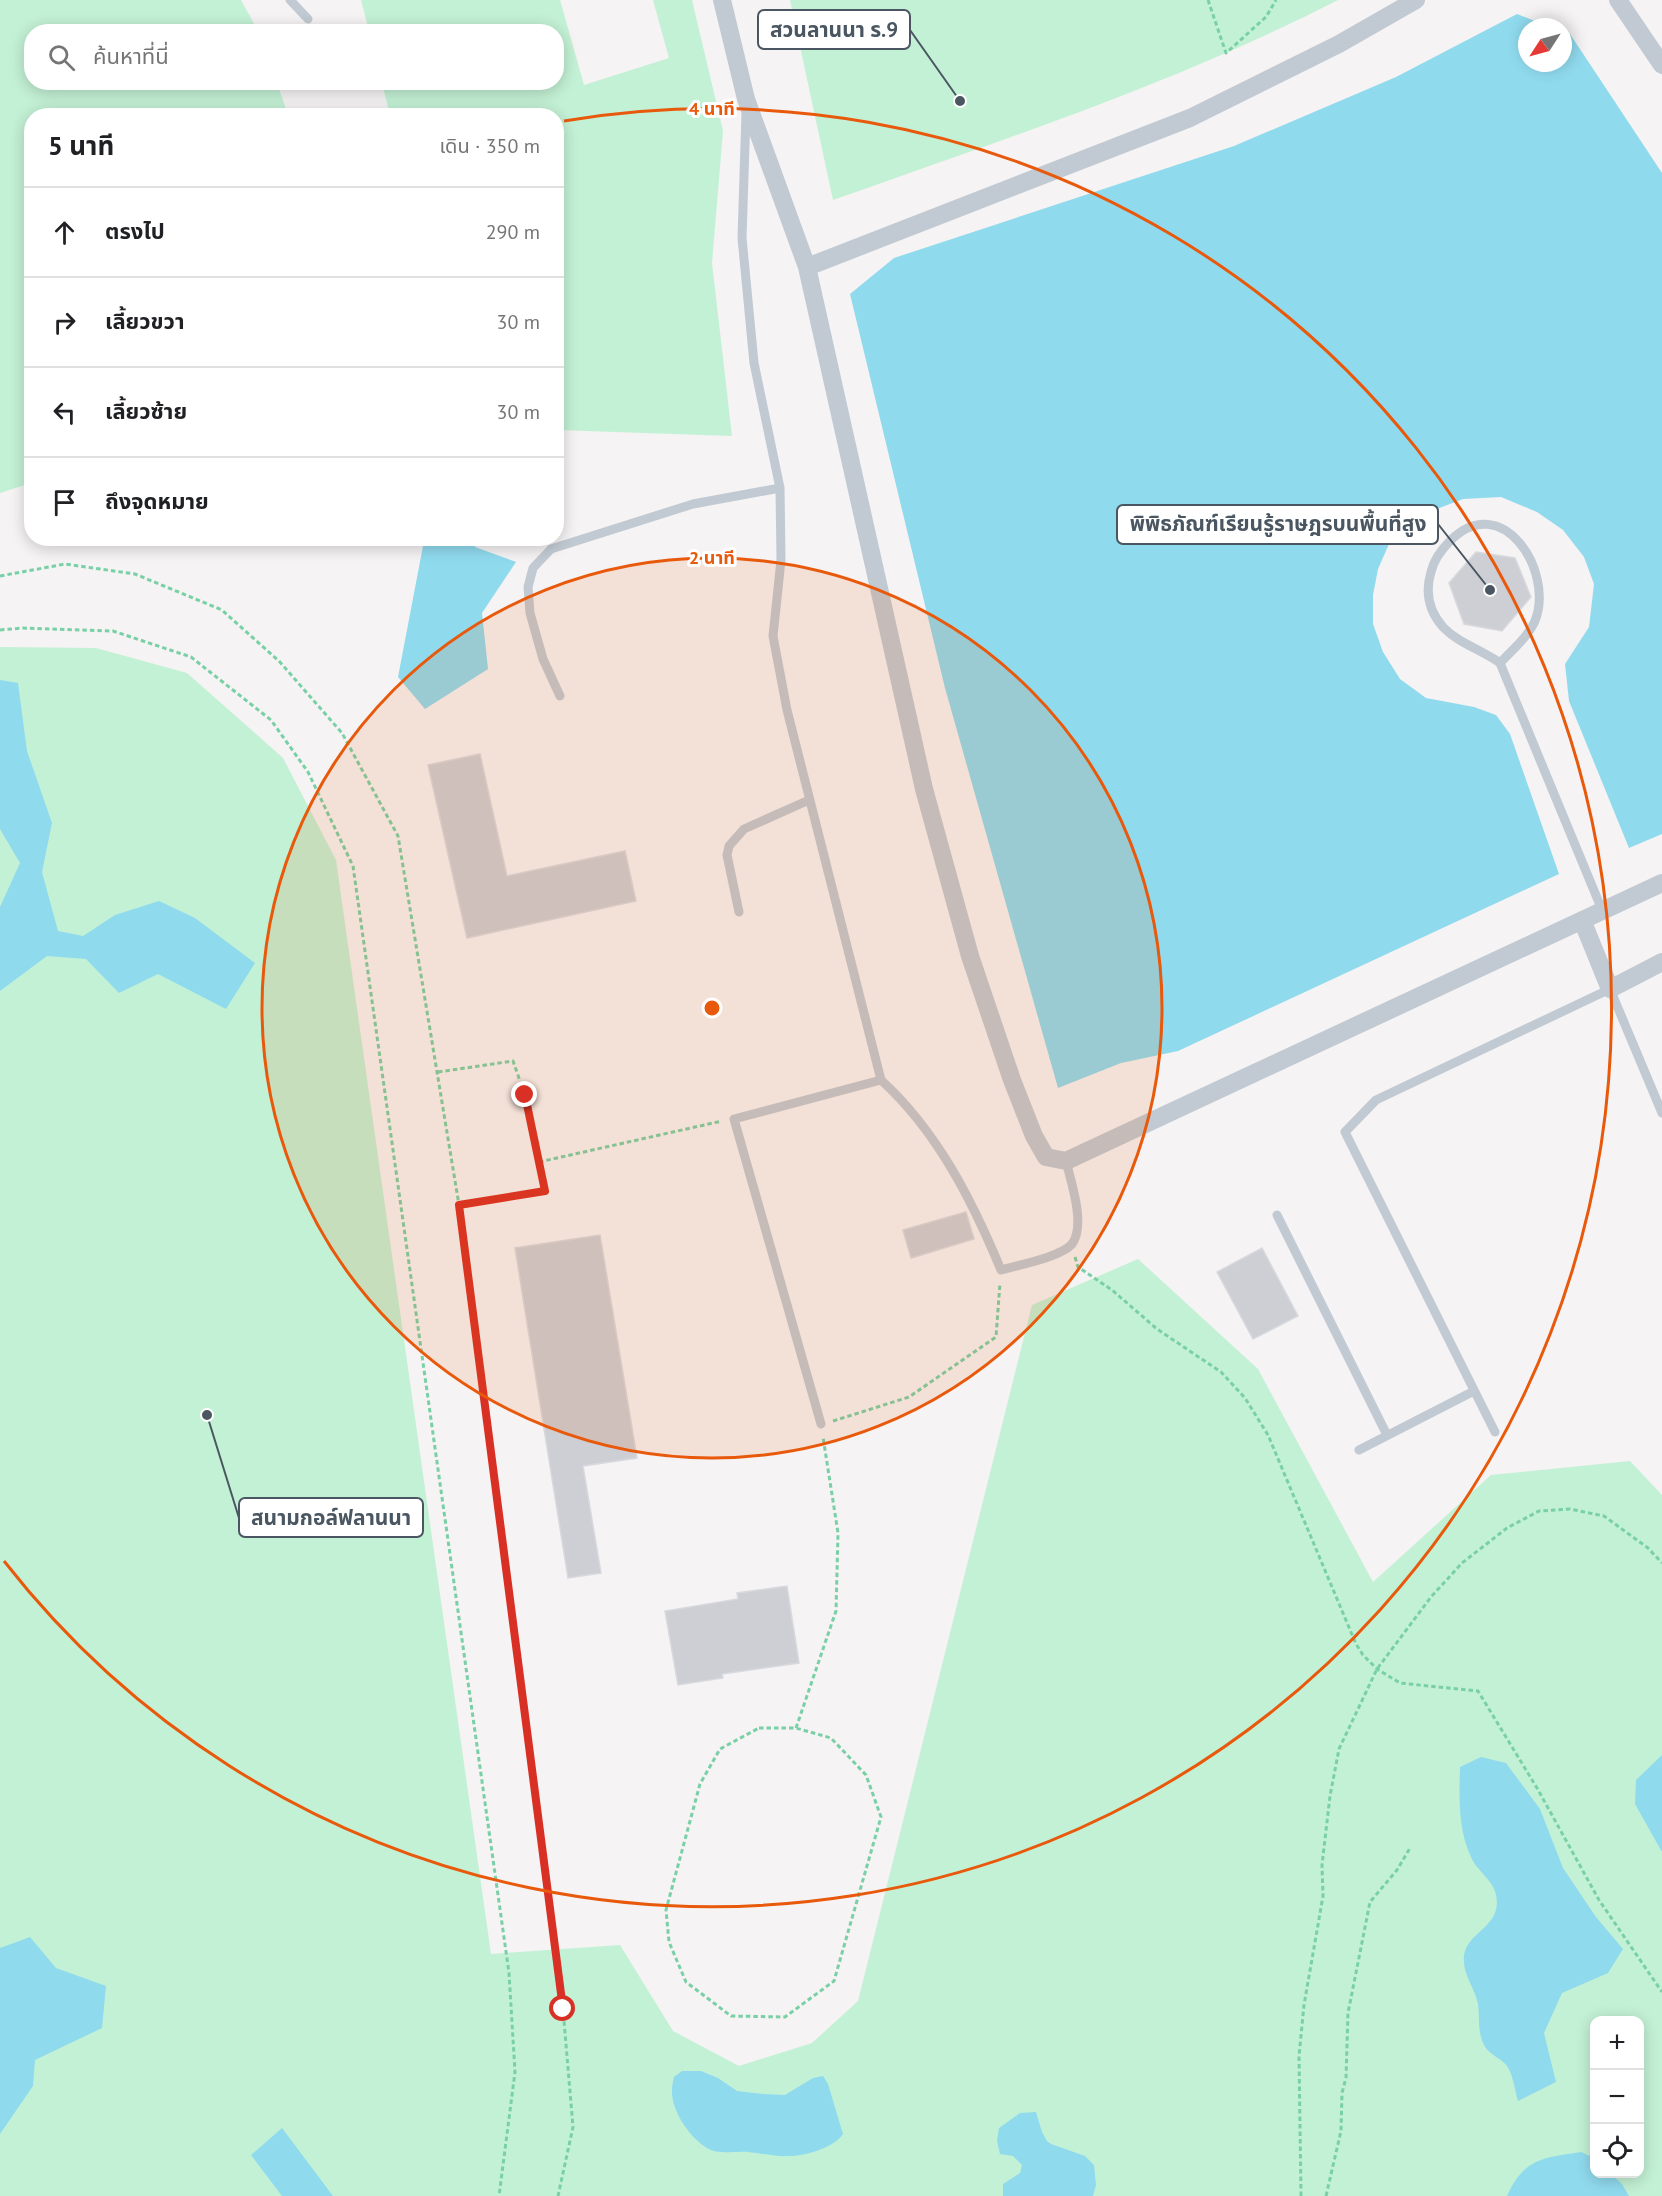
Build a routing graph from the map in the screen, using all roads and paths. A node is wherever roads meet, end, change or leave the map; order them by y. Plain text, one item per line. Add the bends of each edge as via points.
1 (290, 0) edge
2 (722, 0) edge
3 (1208, 0) edge
4 (1276, 0) edge
5 (1416, 0) edge
6 (1618, 0) edge
7 (308, 19) dead end
8 (1662, 65) edge
9 (746, 99) junction
10 (807, 267) junction
11 (780, 488) junction
12 (564, 545) edge
13 (560, 546) edge
14 (0, 576) edge
15 (0, 630) edge
16 (1500, 663) junction
17 (560, 696) dead end
18 (809, 800) junction
19 (1662, 882) edge
20 (1602, 910) junction
21 (740, 912) dead end
22 (1582, 920) junction
23 (1662, 962) edge
24 (1610, 988) junction
25 (438, 1072) junction
26 (880, 1080) junction
27 (1662, 1113) edge
28 (734, 1119) junction
29 (1066, 1161) junction
30 (539, 1162) junction
31 (459, 1205) junction
32 (1277, 1215) dead end
33 (1071, 1245) junction
34 (1001, 1270) junction
35 (1474, 1391) junction
36 (822, 1424) junction
37 (1495, 1432) dead end
38 (1387, 1436) junction
39 (1359, 1450) dead end
40 (1662, 1563) edge
41 (1377, 1669) junction
42 (796, 1728) junction
43 (1410, 1848) dead end
44 (1662, 1992) edge
45 (499, 2196) edge
46 (558, 2196) edge
47 (1300, 2196) edge
48 (1326, 2196) edge

1 - 7 lane
2 - 9 street
3 - 4 path via 1226,53 1266,17
5 - 10 street via 1339,44 1190,118
6 - 8 street
9 - 10 street
9 - 11 lane via 742,237 754,363
10 - 29 street via 924,789 970,956 1034,1136 1046,1156
11 - 12 lane via 693,504
11 - 18 lane via 781,560 773,636
13 - 17 lane via 551,549 533,568 528,587 530,613 543,659
14 - 25 path via 65,564 135,574 222,610 279,661 342,733 398,836
15 - 45 path via 113,632 191,657 271,720 308,772 353,866 509,1973 515,2072
16 - 16 lane via 1443,627 1427,596 1433,565 1441,551 1473,524 1499,528 1520,541 1538,580 1540,599 1534,621
16 - 20 lane
18 - 21 lane via 744,828 729,846 727,855
18 - 26 lane
19 - 20 street
20 - 22 street
22 - 24 street
22 - 29 street
23 - 24 street
24 - 27 lane
24 - 35 lane via 1376,1100 1345,1132
25 - 30 path via 513,1061 525,1095
25 - 31 path
26 - 28 lane
26 - 34 lane via 901,1098 960,1182
28 - 30 path
28 - 36 lane
29 - 33 lane via 1077,1209 1077,1233
30 - 31 path via 545,1191
31 - 46 path via 563,2009 573,2127
32 - 38 lane
33 - 34 lane
33 - 41 path via 1078,1267 1157,1329 1221,1372 1245,1398 1268,1435 1356,1644
34 - 36 path via 996,1337 909,1397
35 - 37 lane
35 - 38 lane
36 - 42 path via 838,1533 836,1611
38 - 39 lane
40 - 41 path via 1604,1516 1570,1509 1539,1511 1507,1528 1462,1563
41 - 44 path via 1400,1683 1478,1691 1599,1900
41 - 47 path via 1339,1749 1330,1796 1322,1865 1323,1896 1299,2056
42 - 42 path via 831,1738 866,1775 881,1817 834,1981 785,2016 731,2016 686,1982 669,1942 666,1910 700,1784 720,1749 759,1728
43 - 48 path via 1371,1902 1365,1923 1348,2013 1341,2131

